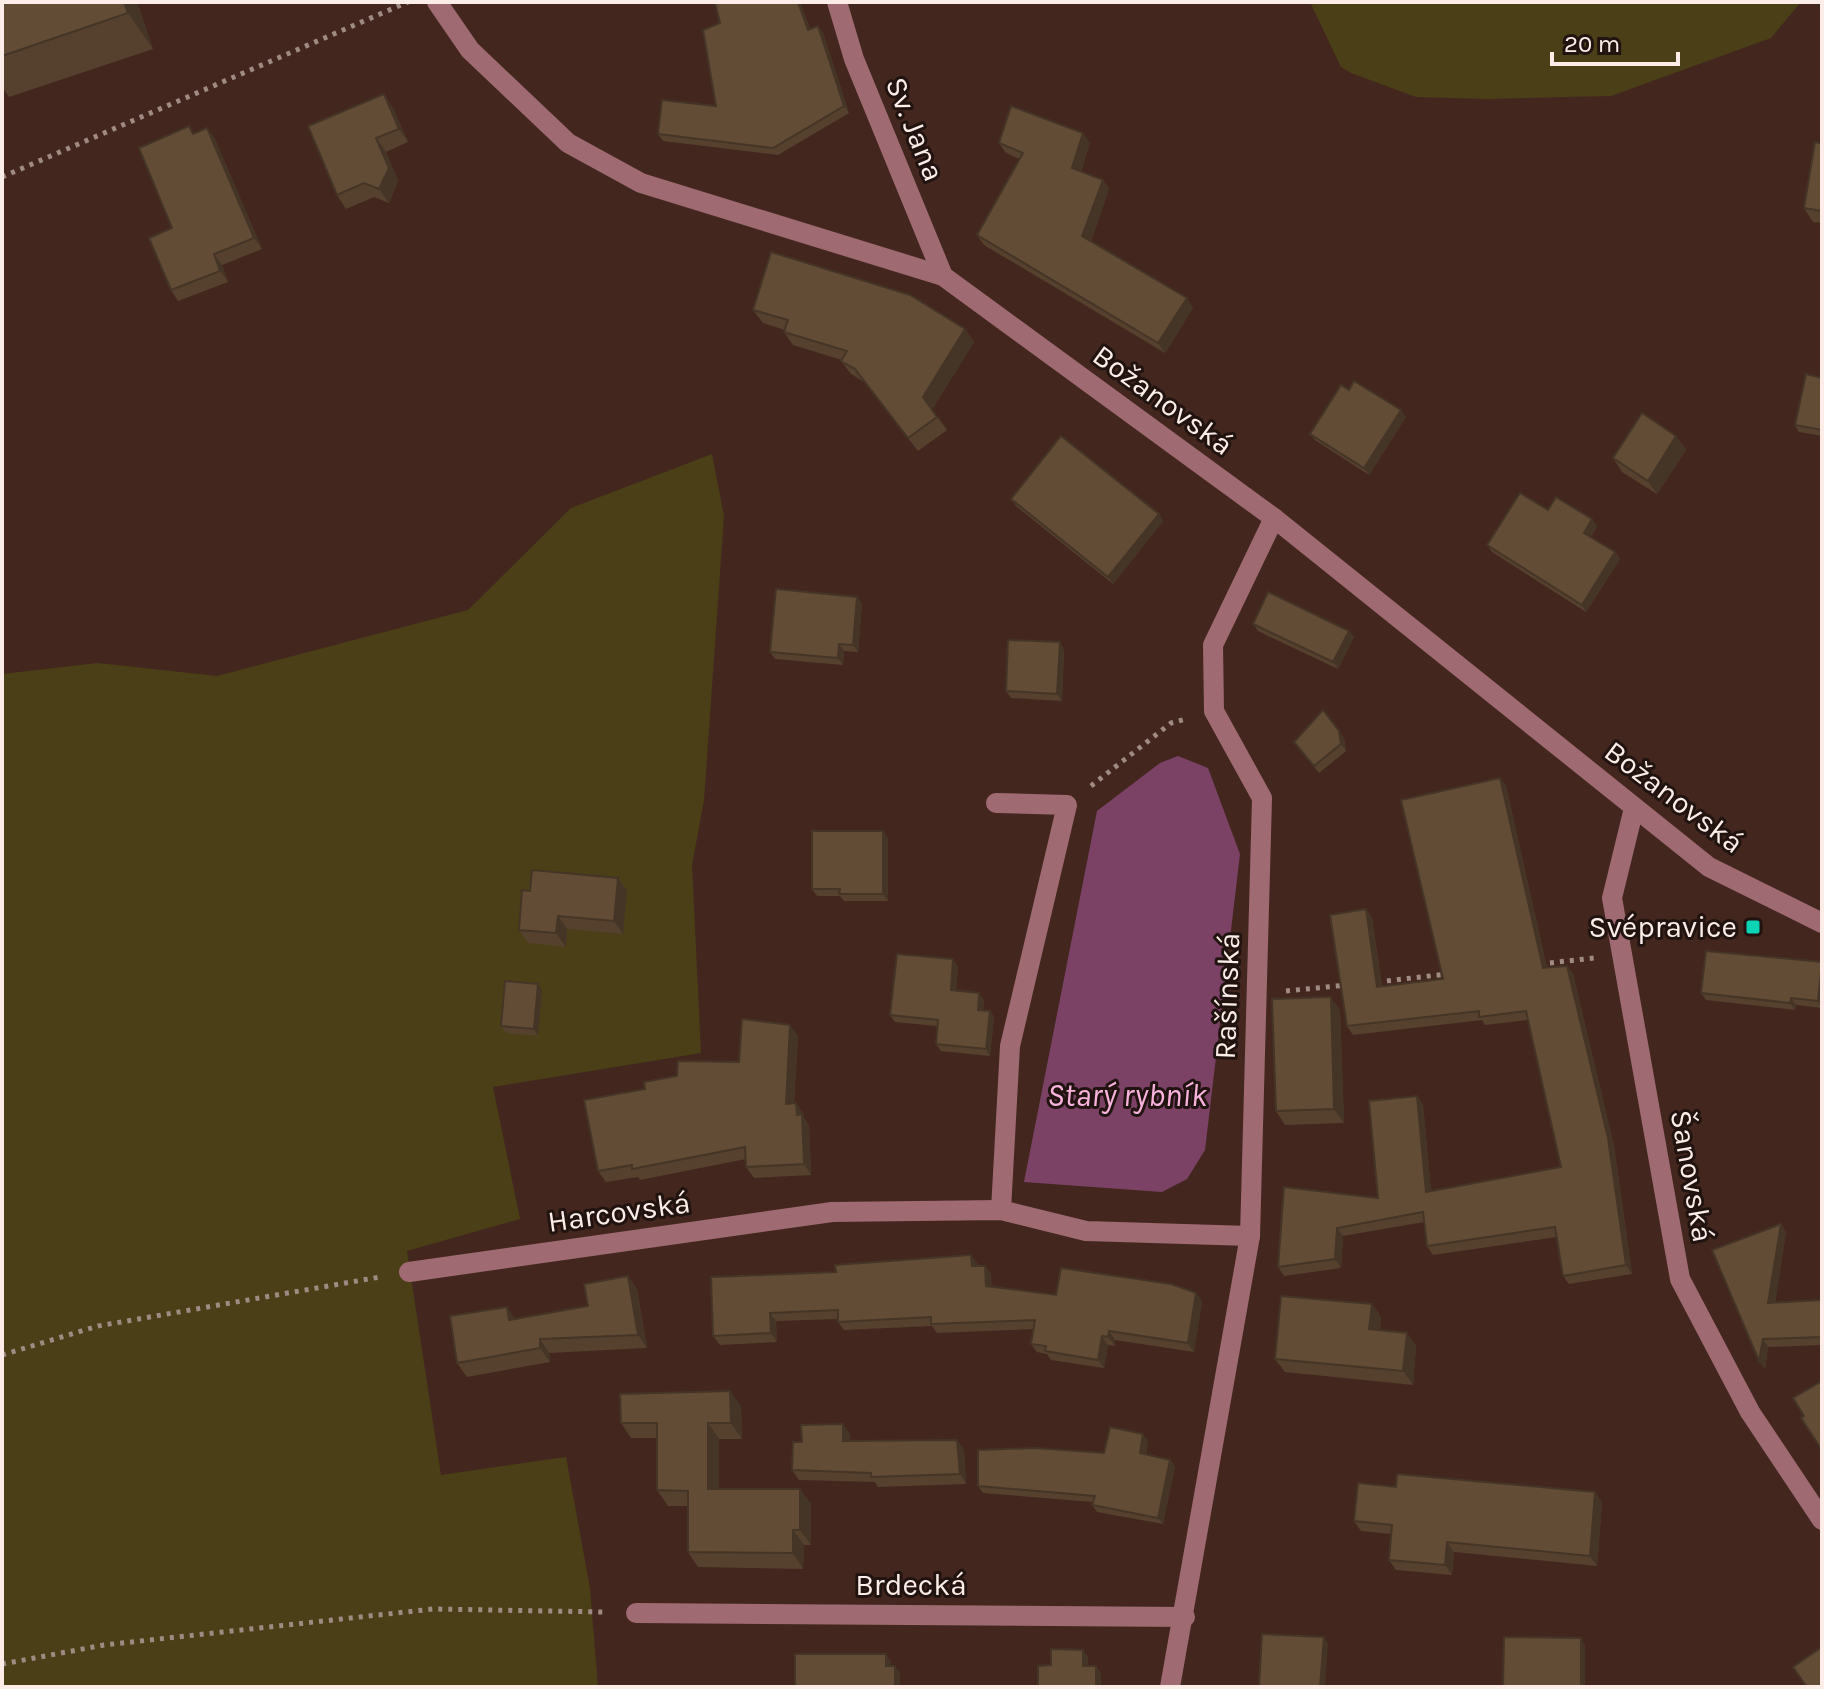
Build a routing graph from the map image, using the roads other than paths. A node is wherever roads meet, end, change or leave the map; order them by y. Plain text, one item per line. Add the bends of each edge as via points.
1 (437, 2) edge
2 (837, 2) edge
3 (943, 276) junction
4 (1274, 518) junction
5 (996, 803) dead end
6 (1634, 808) junction
7 (1822, 923) edge
8 (1001, 1210) junction
9 (1250, 1236) junction
10 (409, 1272) road end
11 (1822, 1520) edge
12 (636, 1613) road end
13 (1185, 1617) junction
14 (1170, 1687) edge

1 - 3 street, Božanovská via 470,50 568,143 641,183
2 - 3 street, Sv. Jana via 854,59
3 - 4 street, Božanovská
4 - 6 street, Božanovská
4 - 9 street, Rašínská via 1213,645 1214,711 1262,798
5 - 8 street via 1067,805 1010,1046
6 - 7 street, Božanovská via 1709,867
6 - 11 street, Šanovská via 1612,898 1680,1279 1750,1412
8 - 9 street, Harcovská via 1086,1231
8 - 10 street, Harcovská via 832,1212
9 - 13 street, Rašínská
12 - 13 street, Brdecká
13 - 14 street, Rašínská

